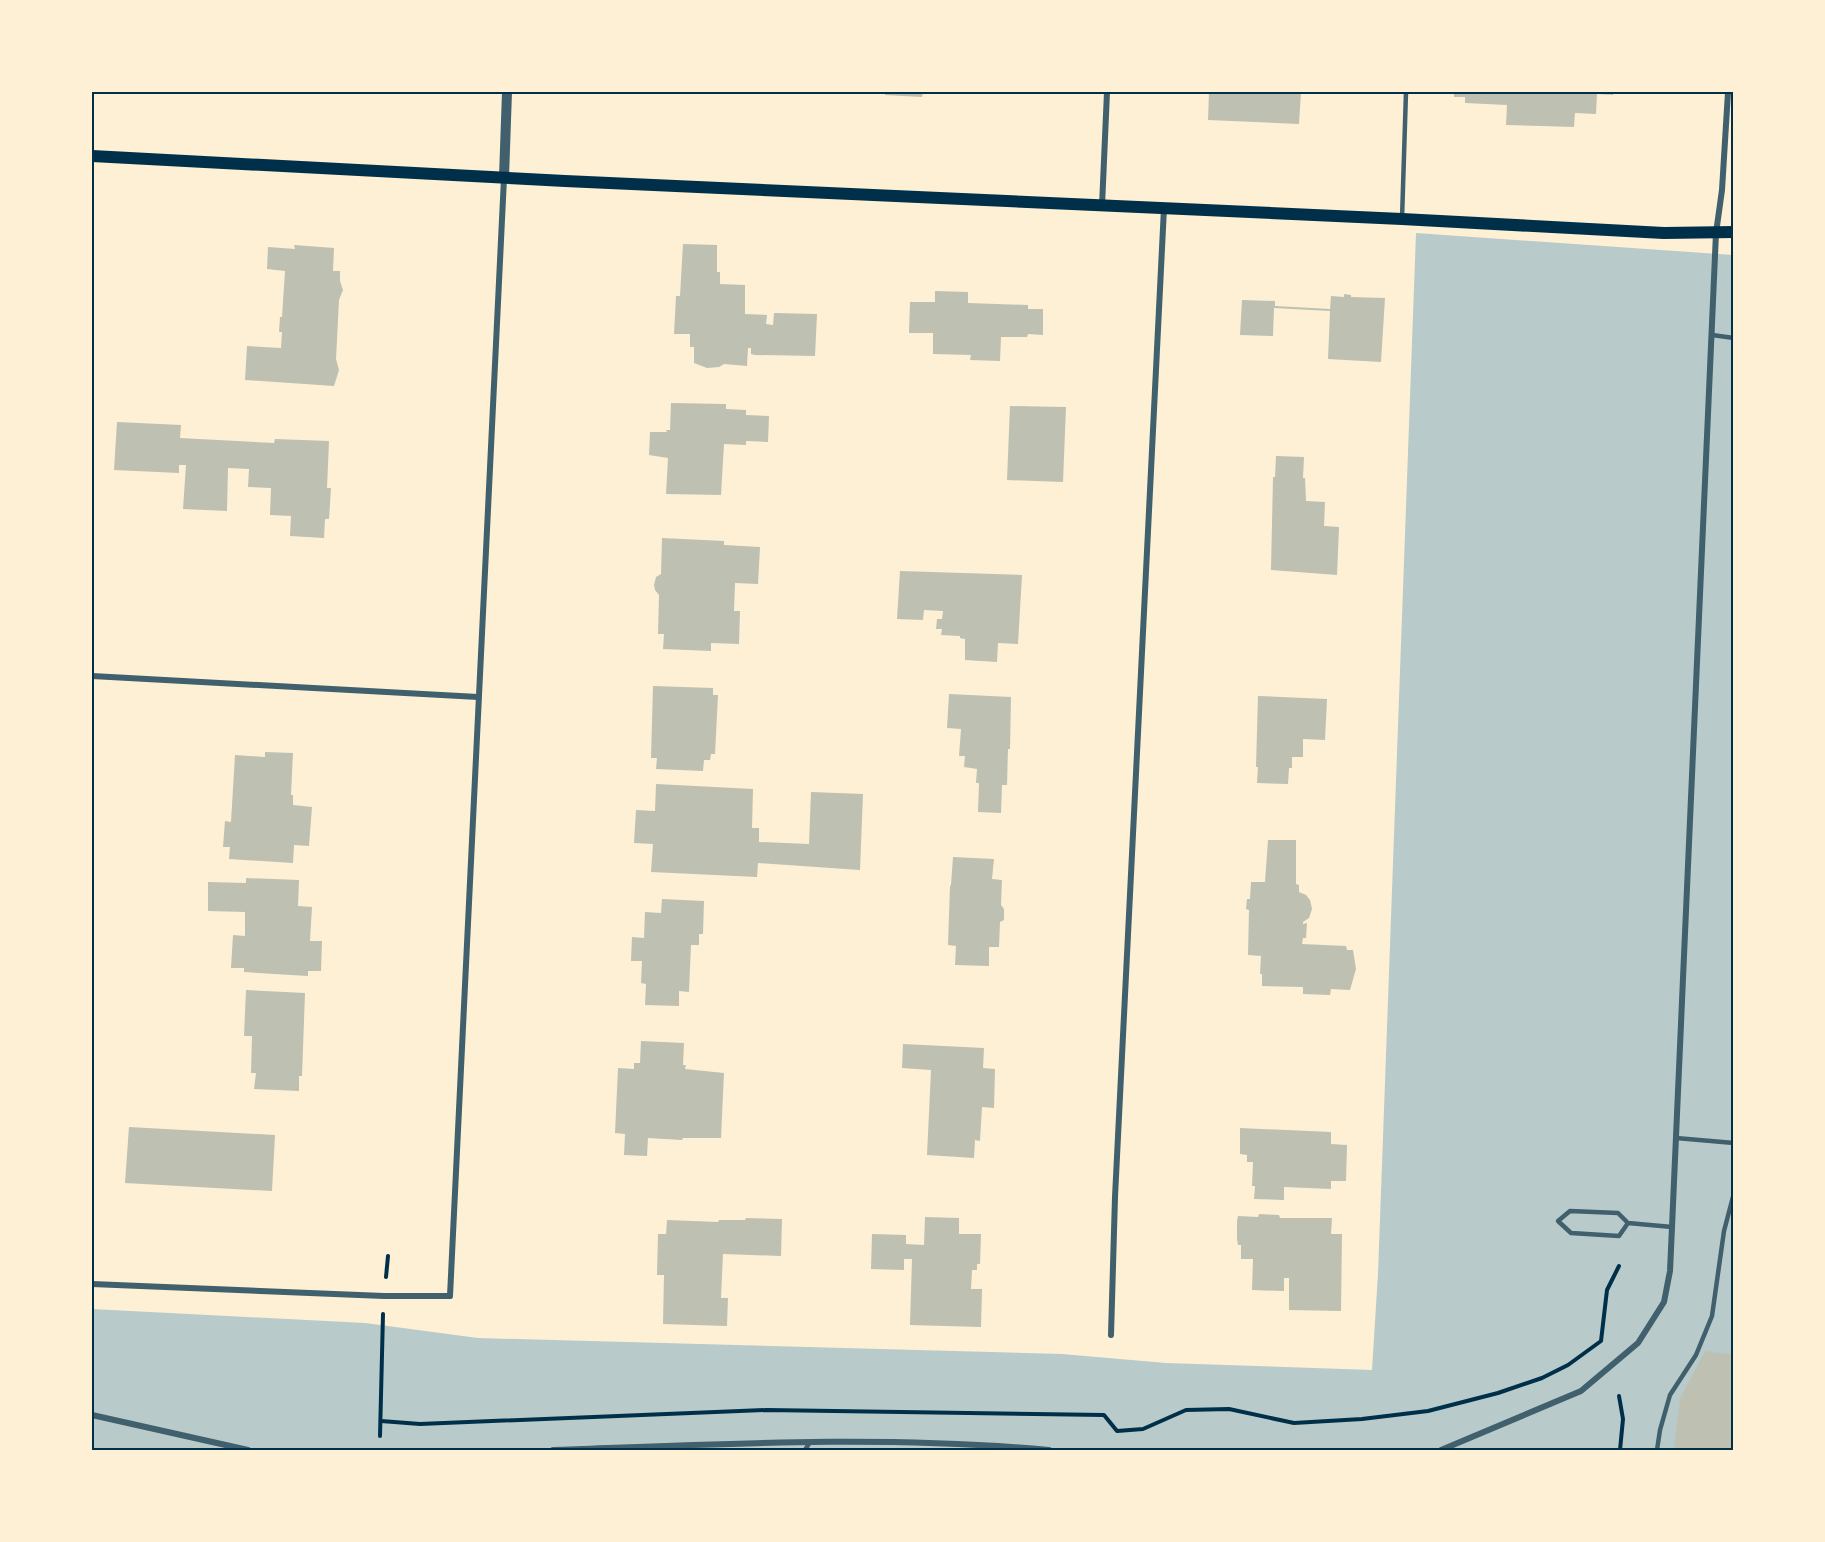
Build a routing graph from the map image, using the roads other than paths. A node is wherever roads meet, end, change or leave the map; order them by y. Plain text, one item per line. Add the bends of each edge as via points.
1 (507, 92) edge
2 (1107, 92) edge
3 (1406, 92) edge
4 (1728, 92) edge
5 (92, 156) edge
6 (504, 177) junction
7 (1102, 206) junction
8 (1164, 208) junction
9 (1402, 219) junction
10 (1734, 232) edge
11 (1716, 233) junction
12 (1712, 335) junction
13 (1734, 338) edge
14 (92, 676) edge
15 (478, 697) junction
16 (1676, 1138) junction
17 (1734, 1143) edge
18 (1734, 1193) edge
19 (1628, 1223) junction
20 (1672, 1227) junction
21 (92, 1284) edge
22 (1111, 1335) dead end
23 (92, 1415) edge
24 (810, 1442) junction
25 (690, 1448) edge
26 (248, 1450) edge
27 (553, 1450) edge
28 (805, 1450) edge
29 (1048, 1450) edge
30 (1441, 1450) edge
31 (1657, 1450) edge

1 - 6 street
2 - 7 street
3 - 9 lane
4 - 11 street
5 - 6 main road
6 - 7 main road
6 - 15 street
7 - 8 main road
8 - 9 main road
8 - 22 street
9 - 11 main road
10 - 11 main road
11 - 12 street
12 - 13 lane
12 - 16 street
14 - 15 street
15 - 21 street via 450,1296
16 - 17 lane
16 - 20 street
18 - 31 lane via 1724,1231 1712,1316 1696,1355 1670,1395
19 - 19 lane via 1618,1213 1570,1211 1558,1221 1571,1233 1619,1236
19 - 20 lane
20 - 30 street via 1664,1302 1630,1351 1581,1391
23 - 26 street
24 - 25 street
24 - 28 lane
24 - 29 street via 981,1444
25 - 27 street

